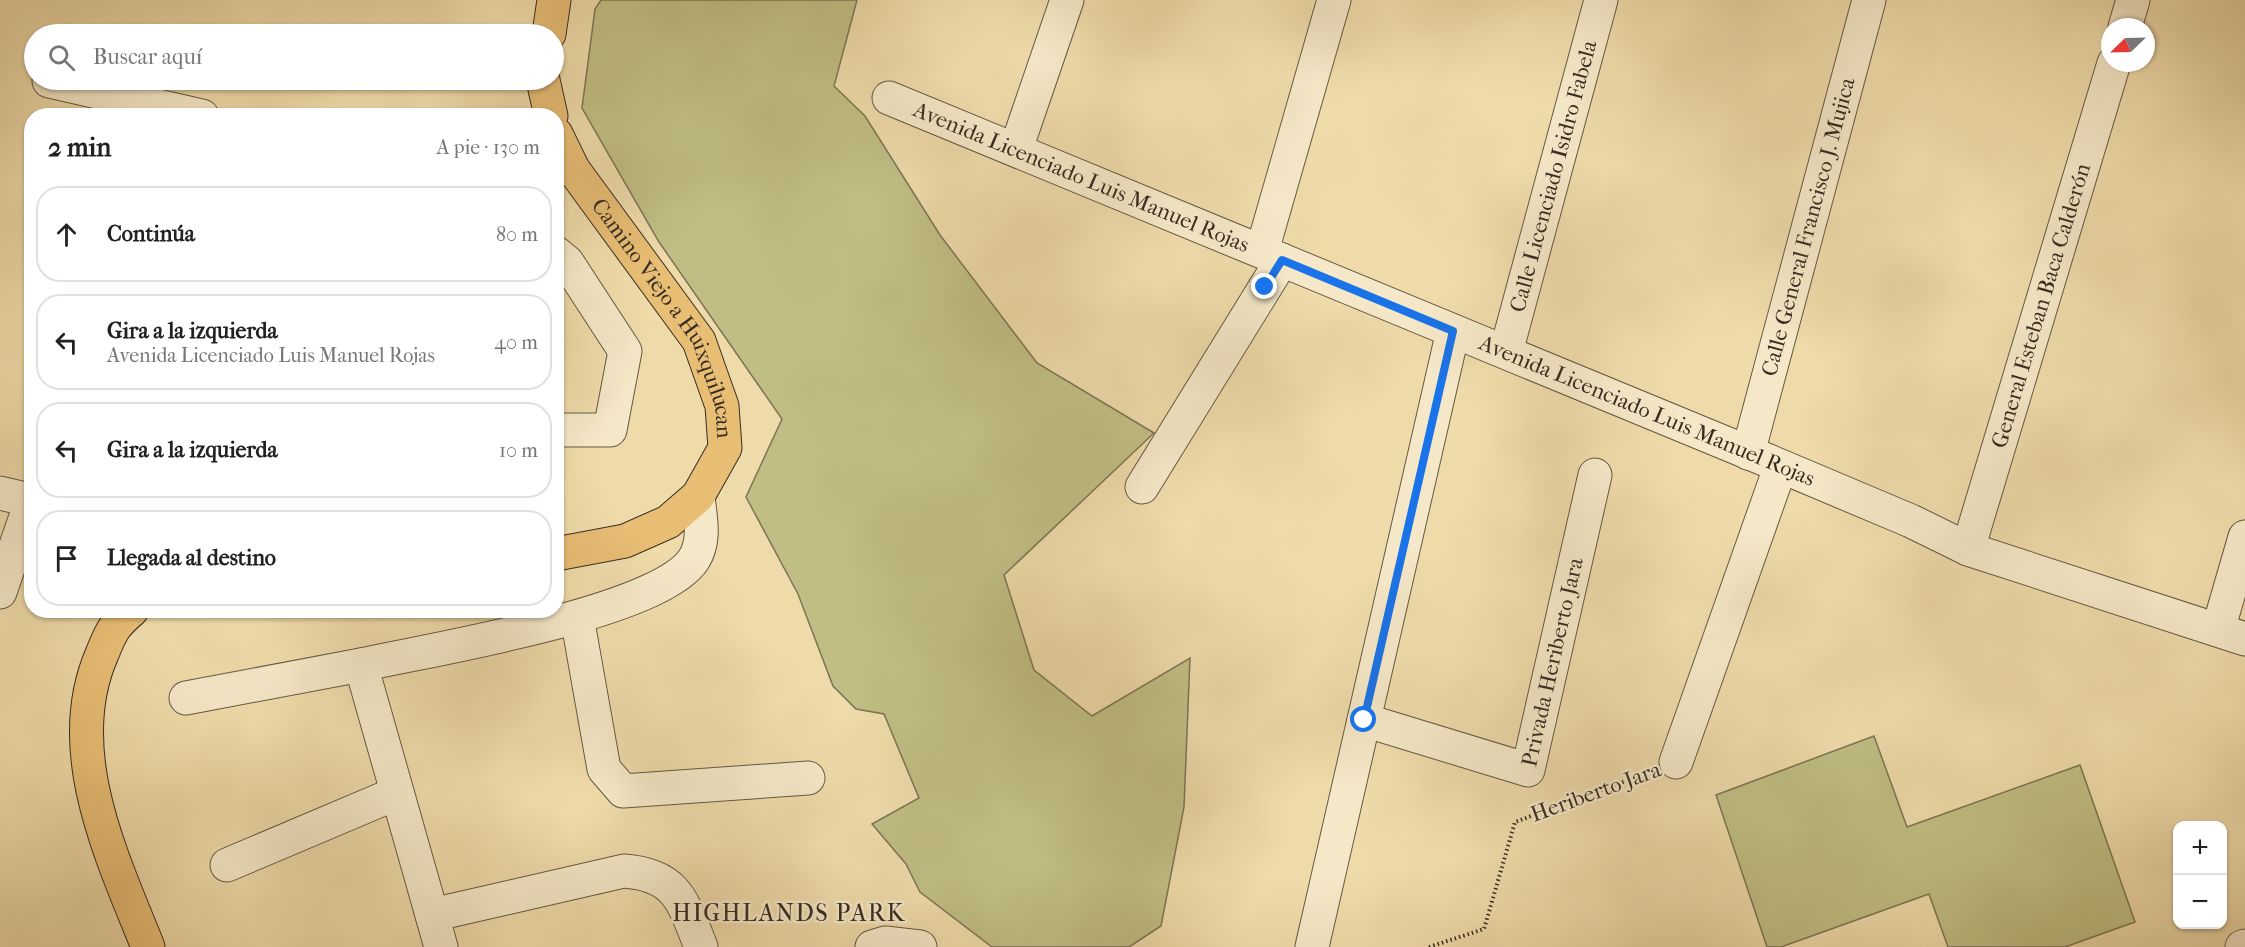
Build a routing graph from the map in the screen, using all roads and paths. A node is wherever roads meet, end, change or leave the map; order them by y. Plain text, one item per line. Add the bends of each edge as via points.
1 (1067, 0) edge
2 (1334, 0) edge
3 (1601, 0) edge
4 (1869, 0) edge
5 (2133, 0) edge
6 (552, 1) edge
7 (2128, 18) edge
8 (550, 24) edge
9 (2111, 72) edge
10 (88, 90) edge
11 (545, 90) edge
12 (889, 98) dead end
13 (167, 108) edge
14 (549, 108) edge
15 (1016, 149) junction
16 (564, 150) edge
17 (1272, 256) junction
18 (564, 260) edge
19 (1453, 331) junction
20 (1506, 352) junction
21 (564, 430) edge
22 (1748, 453) junction
23 (1780, 468) junction
24 (1595, 475) dead end
25 (1142, 487) dead end
26 (698, 496) junction
27 (21, 497) edge
28 (2245, 537) edge
29 (1968, 549) junction
30 (564, 552) edge
31 (0, 592) edge
32 (577, 617) junction
33 (123, 618) edge
34 (2232, 635) edge
35 (361, 665) junction
36 (186, 698) dead end
37 (1364, 720) junction
38 (1676, 762) joint
39 (808, 778) dead end
40 (398, 793) junction
41 (227, 864) dead end
42 (432, 915) junction
43 (148, 947) edge
44 (441, 947) edge
45 (701, 947) edge
46 (872, 947) edge
47 (920, 947) edge
48 (1312, 947) edge
49 (1429, 947) edge

1 - 15 street
2 - 17 street
3 - 20 street, Calle Licenciado Isidro Fabela
4 - 22 street, Calle General Francisco J. Mujica
5 - 7 street
6 - 8 main road
9 - 29 street, General Esteban Baca Calderón
10 - 13 street
11 - 14 main road
12 - 15 street, Avenida Licenciado Luis Manuel Rojas
15 - 17 street, Avenida Licenciado Luis Manuel Rojas
16 - 26 main road, Camino Viejo a Huixquilucan via 573,169 699,341 722,406 725,448
17 - 19 street, Avenida Licenciado Luis Manuel Rojas
17 - 25 street
18 - 21 street via 625,351 610,430
19 - 20 street, Avenida Licenciado Luis Manuel Rojas
19 - 37 street
20 - 22 street, Avenida Licenciado Luis Manuel Rojas
22 - 23 street, Avenida Licenciado Luis Manuel Rojas
23 - 29 street, Avenida Licenciado Luis Manuel Rojas via 1911,521
23 - 38 street, Heriberto Jara
24 - 37 street, Privada Heriberto Jara via 1528,770
26 - 30 main road, Camino Viejo a Huixquilucan via 668,522 624,540
26 - 32 street via 702,539 694,560 644,594
27 - 31 street
28 - 34 street
29 - 34 street, Avenida Licenciado Luis Manuel Rojas
32 - 35 street
32 - 39 street via 604,769 623,791
33 - 43 main road via 115,625 92,676 85,747 105,839
35 - 36 street
35 - 40 street
37 - 48 street
38 - 49 path, Heriberto Jara via 1515,822 1484,929
40 - 41 street
40 - 42 street
42 - 44 street
42 - 45 street via 624,871 646,873 664,882 681,898
46 - 47 street via 885,943

